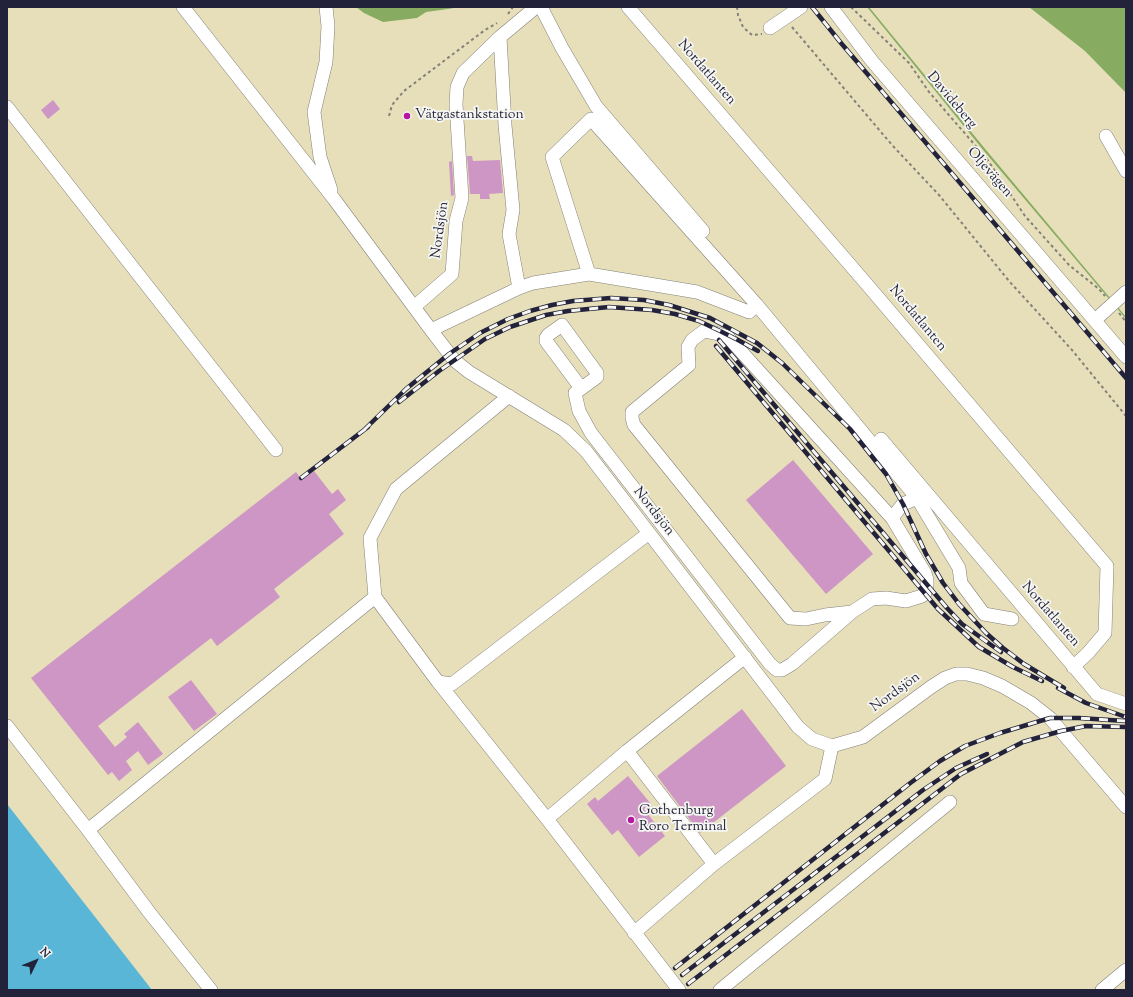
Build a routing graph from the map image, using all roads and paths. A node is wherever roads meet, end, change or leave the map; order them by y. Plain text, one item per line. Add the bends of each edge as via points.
1 (183, 7) edge
2 (326, 7) edge
3 (513, 7) edge
4 (536, 7) edge
5 (540, 7) edge
6 (628, 7) edge
7 (737, 7) edge
8 (801, 7) edge
9 (831, 7) edge
10 (851, 7) edge
11 (508, 16) dead end
12 (783, 19) junction
13 (498, 23) dead end
14 (770, 28) joint
15 (500, 36) junction
16 (7, 107) edge
17 (388, 116) dead end
18 (1106, 136) dead end
19 (1126, 171) edge
20 (334, 199) junction
21 (589, 274) junction
22 (519, 288) junction
23 (1126, 292) edge
24 (757, 305) junction
25 (1113, 305) junction
26 (414, 307) junction
27 (1095, 320) junction
28 (1126, 322) edge
29 (431, 330) junction
30 (1126, 357) edge
31 (581, 388) junction
32 (509, 396) junction
33 (1126, 416) edge
34 (276, 450) dead end
35 (917, 498) junction
36 (892, 518) junction
37 (649, 533) junction
38 (375, 597) junction
39 (852, 612) junction
40 (1012, 619) dead end
41 (745, 657) junction
42 (1073, 667) junction
43 (450, 690) junction
44 (1126, 704) edge
45 (7, 726) edge
46 (832, 746) junction
47 (627, 751) junction
48 (950, 802) dead end
49 (1126, 807) edge
50 (547, 819) junction
51 (88, 830) junction
52 (714, 864) junction
53 (634, 933) junction
54 (1126, 970) edge
55 (211, 990) edge
56 (679, 990) edge
57 (720, 990) edge
58 (1102, 990) edge

1 - 20 street
2 - 20 street via 326,62 314,112 320,157
3 - 11 path
4 - 15 street, Nordsjön
5 - 42 street, Nordatlanten via 596,106
6 - 42 street, Nordatlanten via 1107,566 1105,633
7 - 14 path via 743,27 752,35 761,34
8 - 12 street
9 - 27 street, Oljevägen via 872,61
10 - 25 path, Davideberg via 909,63 929,92 987,159 1025,216 1069,265 1099,288
12 - 14 street
12 - 33 path via 892,145 939,195 1009,281 1072,350
13 - 17 path via 404,91 392,105
15 - 22 street via 513,210 509,234
15 - 26 street, Nordsjön via 463,72 457,87 462,198 456,221 452,274
16 - 34 street
18 - 19 street
20 - 26 street
21 - 22 street via 533,283
21 - 24 street via 697,292 749,312
21 - 24 street via 552,157 591,119
22 - 29 street
23 - 25 street
24 - 35 street
25 - 27 street
25 - 28 path, Davideberg
26 - 29 street, Nordsjön
27 - 30 street, Oljevägen
29 - 32 street, Nordsjön via 449,354 469,372
31 - 31 street via 546,341 548,335 562,326 597,373 597,377
31 - 39 street via 575,393 579,411 591,433 765,658 777,670 792,664
32 - 37 street, Nordsjön via 564,430 586,451
32 - 38 street via 396,490 370,538
35 - 36 street via 903,504
35 - 40 street via 959,568 960,583 984,614
36 - 39 street via 925,573 925,593 917,599 906,601 872,599
36 - 39 street via 728,337 704,331 692,340 688,348 689,365 632,412 634,424 790,618 806,619
37 - 41 street, Nordsjön
37 - 43 street
38 - 43 street via 438,682
38 - 51 street
41 - 46 street, Nordsjön via 798,727 812,739
41 - 47 street
42 - 44 street, Nordatlanten via 1097,694
43 - 50 street
45 - 51 street
46 - 49 street, Nordsjön via 863,737 945,678 967,674 1002,686 1031,702 1062,731
46 - 52 street via 825,779
47 - 50 street
47 - 52 street
48 - 57 street
50 - 53 street
51 - 55 street
52 - 53 street
53 - 56 street
54 - 58 street

